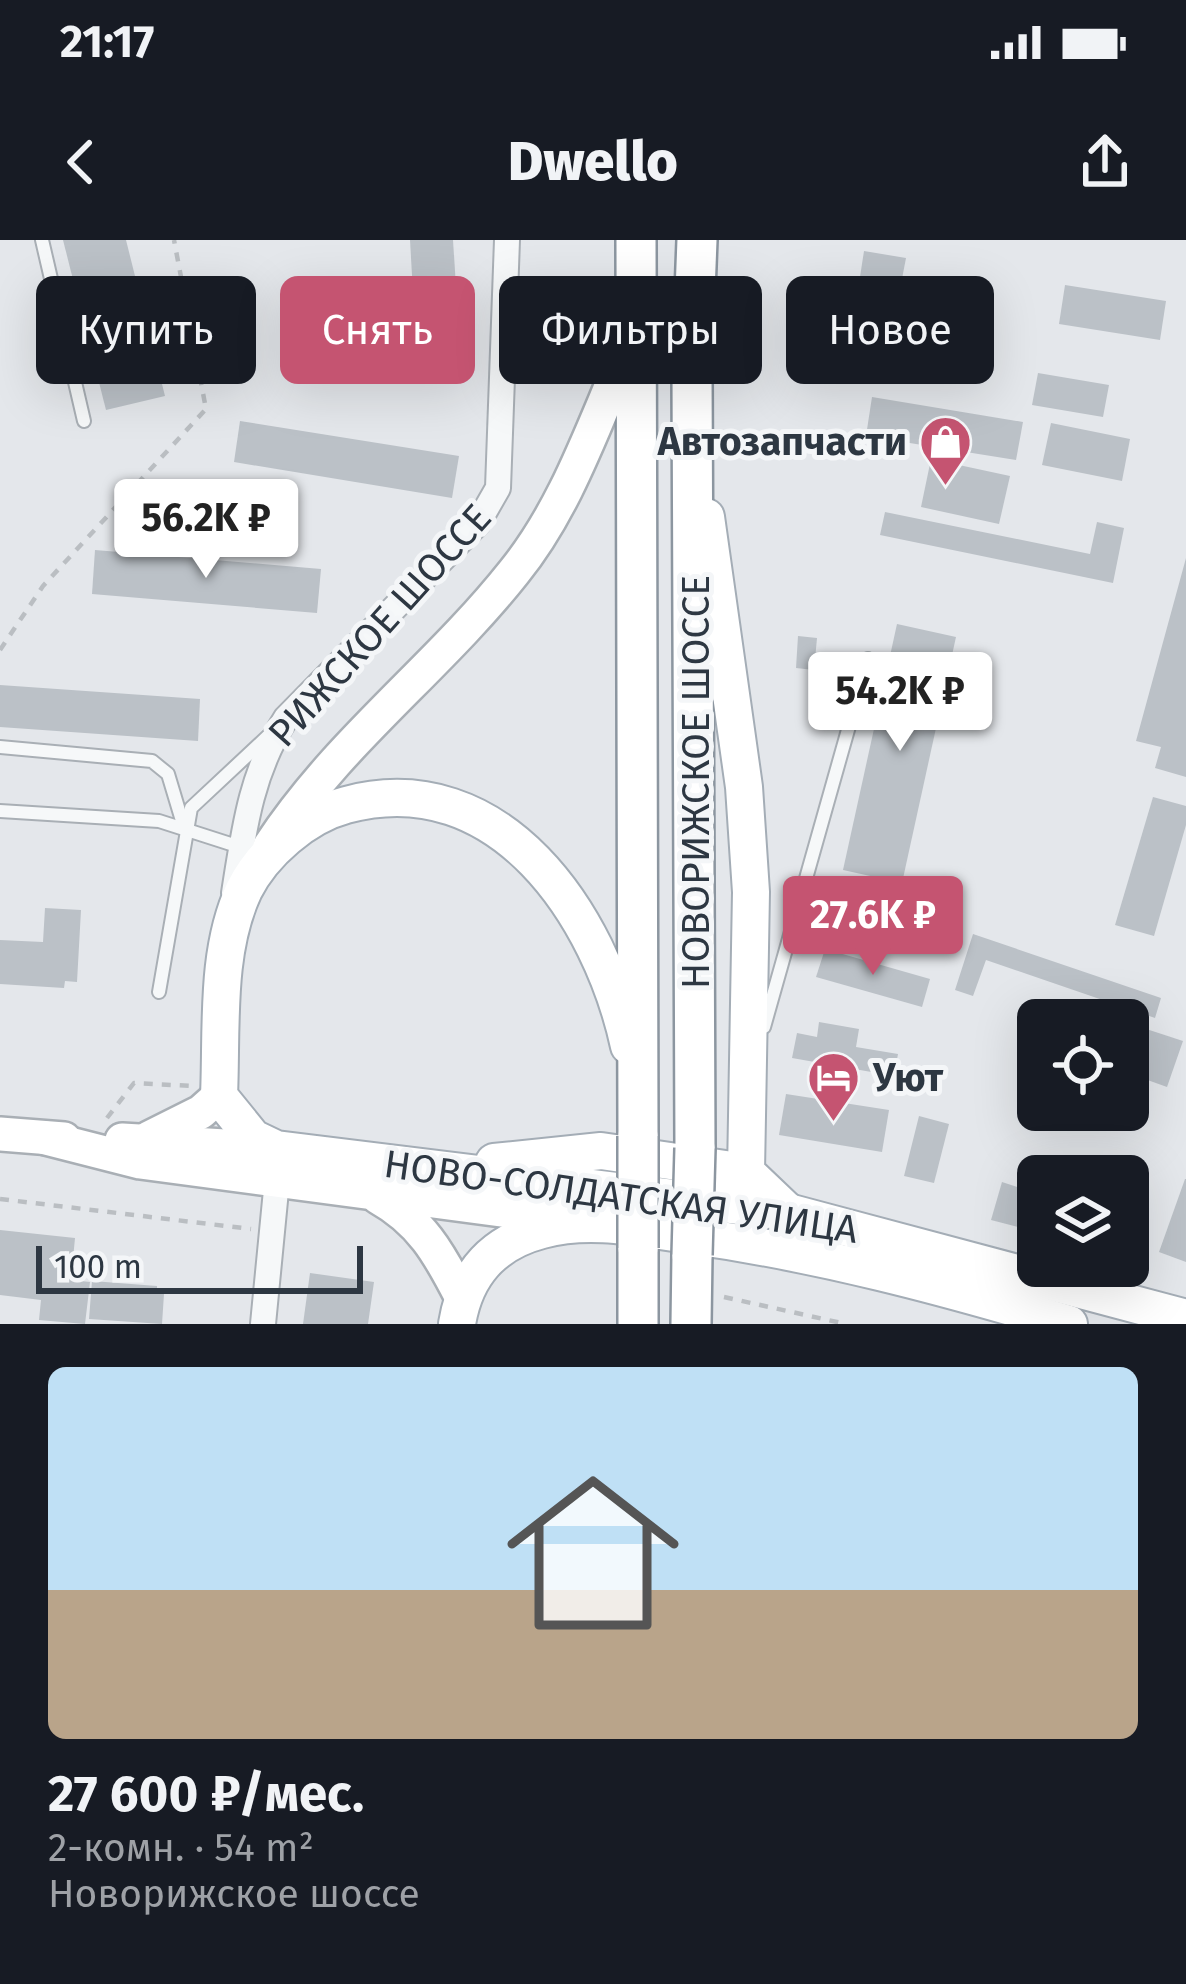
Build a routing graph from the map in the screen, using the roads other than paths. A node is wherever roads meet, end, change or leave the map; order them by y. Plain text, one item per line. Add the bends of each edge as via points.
1 (42, 240) edge
2 (506, 240) edge
3 (632, 240) edge
4 (697, 240) edge
5 (635, 276) edge
6 (696, 276) edge
7 (612, 384) edge
8 (634, 384) edge
9 (692, 384) edge
10 (693, 384) edge
11 (84, 421) dead end
12 (868, 659) dead end
13 (286, 718) junction
14 (0, 747) edge
15 (0, 811) edge
16 (184, 826) junction
17 (248, 858) junction
18 (786, 953) junction
19 (750, 965) junction
20 (159, 992) dead end
21 (748, 1079) junction
22 (638, 1085) junction
23 (219, 1090) junction
24 (0, 1134) edge
25 (46, 1138) junction
26 (143, 1141) junction
27 (276, 1165) junction
28 (452, 1169) junction
29 (746, 1172) junction
30 (371, 1193) junction
31 (788, 1212) junction
32 (592, 1222) junction
33 (459, 1310) edge
34 (1186, 1318) edge
35 (262, 1324) edge
36 (638, 1324) edge
37 (691, 1324) edge
38 (1069, 1324) edge

1 - 11 lane
2 - 13 street, РИЖСКОЕ ШОССЕ via 498,488 478,523
3 - 5 highway, НОВОРИЖСКОЕ ШОССЕ
4 - 6 highway, НОВОРИЖСКОЕ ШОССЕ
7 - 17 main road via 568,486 515,571
8 - 22 highway, НОВОРИЖСКОЕ ШОССЕ
9 - 37 highway, НОВОРИЖСКОЕ ШОССЕ, bridge
10 - 19 main road via 744,787
12 - 18 lane
13 - 16 lane via 191,808
13 - 17 street, РИЖСКОЕ ШОССЕ via 262,755
14 - 16 lane via 152,761 169,774
15 - 16 lane
16 - 17 lane
16 - 20 lane
17 - 22 main road via 307,821 370,798 428,798 500,830 557,885 596,945 619,1000
17 - 23 main road via 226,935
18 - 19 lane
18 - 21 lane
19 - 21 main road
21 - 29 main road
22 - 36 highway, НОВОРИЖСКОЕ ШОССЕ, bridge
23 - 26 main road via 201,1112
23 - 27 main road
24 - 25 main road, НОВО-СОЛДАТСКАЯ УЛИЦА
25 - 26 main road, НОВО-СОЛДАТСКАЯ УЛИЦА
25 - 27 main road, НОВО-СОЛДАТСКАЯ УЛИЦА via 140,1162
26 - 27 main road, НОВО-СОЛДАТСКАЯ УЛИЦА
27 - 28 main road, НОВО-СОЛДАТСКАЯ УЛИЦА
27 - 30 main road, НОВО-СОЛДАТСКАЯ УЛИЦА
27 - 35 street
28 - 29 main road via 601,1151
28 - 31 main road, НОВО-СОЛДАТСКАЯ УЛИЦА
29 - 31 main road
30 - 32 main road, НОВО-СОЛДАТСКАЯ УЛИЦА
30 - 33 main road via 407,1214 437,1248
31 - 34 main road, НОВО-СОЛДАТСКАЯ УЛИЦА
32 - 33 main road via 512,1242 473,1272
32 - 38 main road, НОВО-СОЛДАТСКАЯ УЛИЦА via 871,1265

